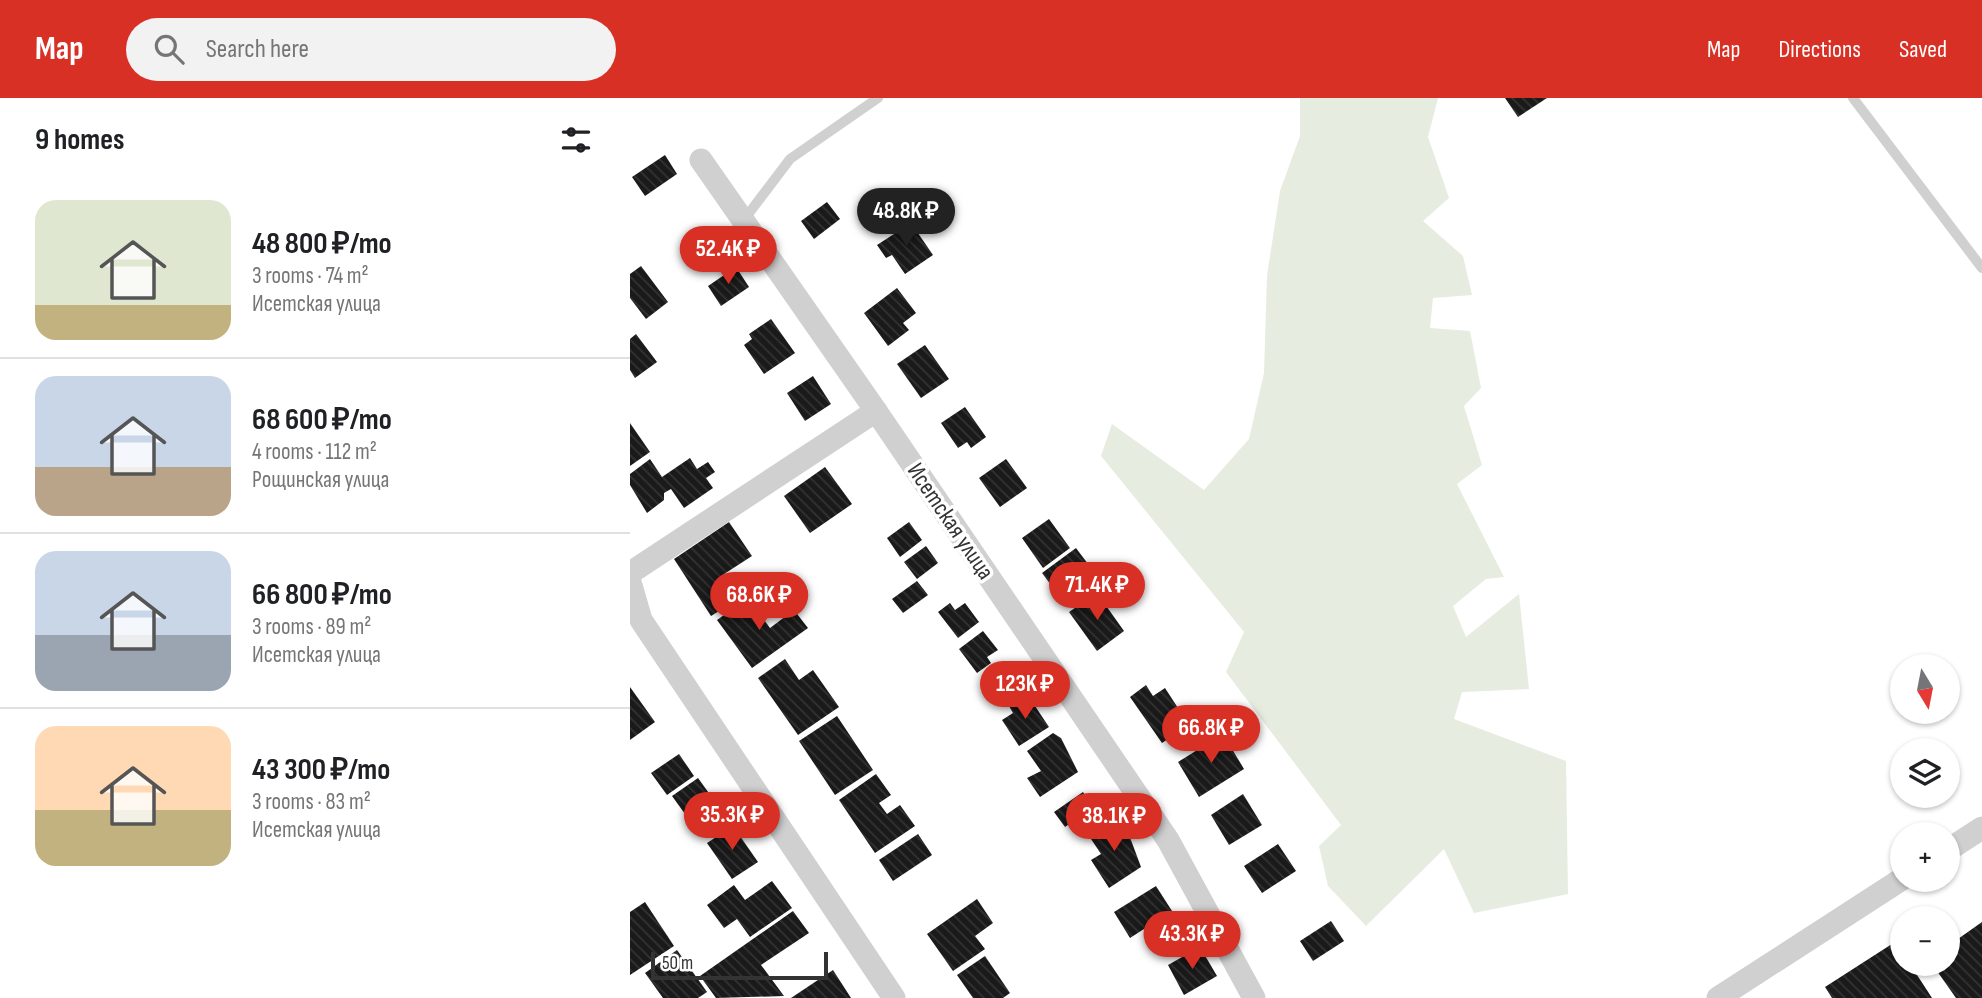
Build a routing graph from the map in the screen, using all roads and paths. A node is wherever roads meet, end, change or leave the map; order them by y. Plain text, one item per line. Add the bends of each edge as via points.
1 (878, 98) edge
2 (1853, 98) edge
3 (701, 160) dead end
4 (743, 221) junction
5 (1982, 268) edge
6 (876, 411) junction
7 (630, 573) edge
8 (630, 582) edge
9 (635, 625) edge
10 (1982, 828) edge
11 (1960, 842) edge
12 (1890, 887) edge
13 (894, 998) edge
14 (1254, 998) edge
15 (1718, 998) edge

1 - 4 lane via 790,159
2 - 5 lane
3 - 4 street, Исетская улица
4 - 6 street, Исетская улица
6 - 7 street
6 - 14 street, Исетская улица via 1168,840
8 - 9 street
9 - 13 street
10 - 11 street
12 - 15 street

